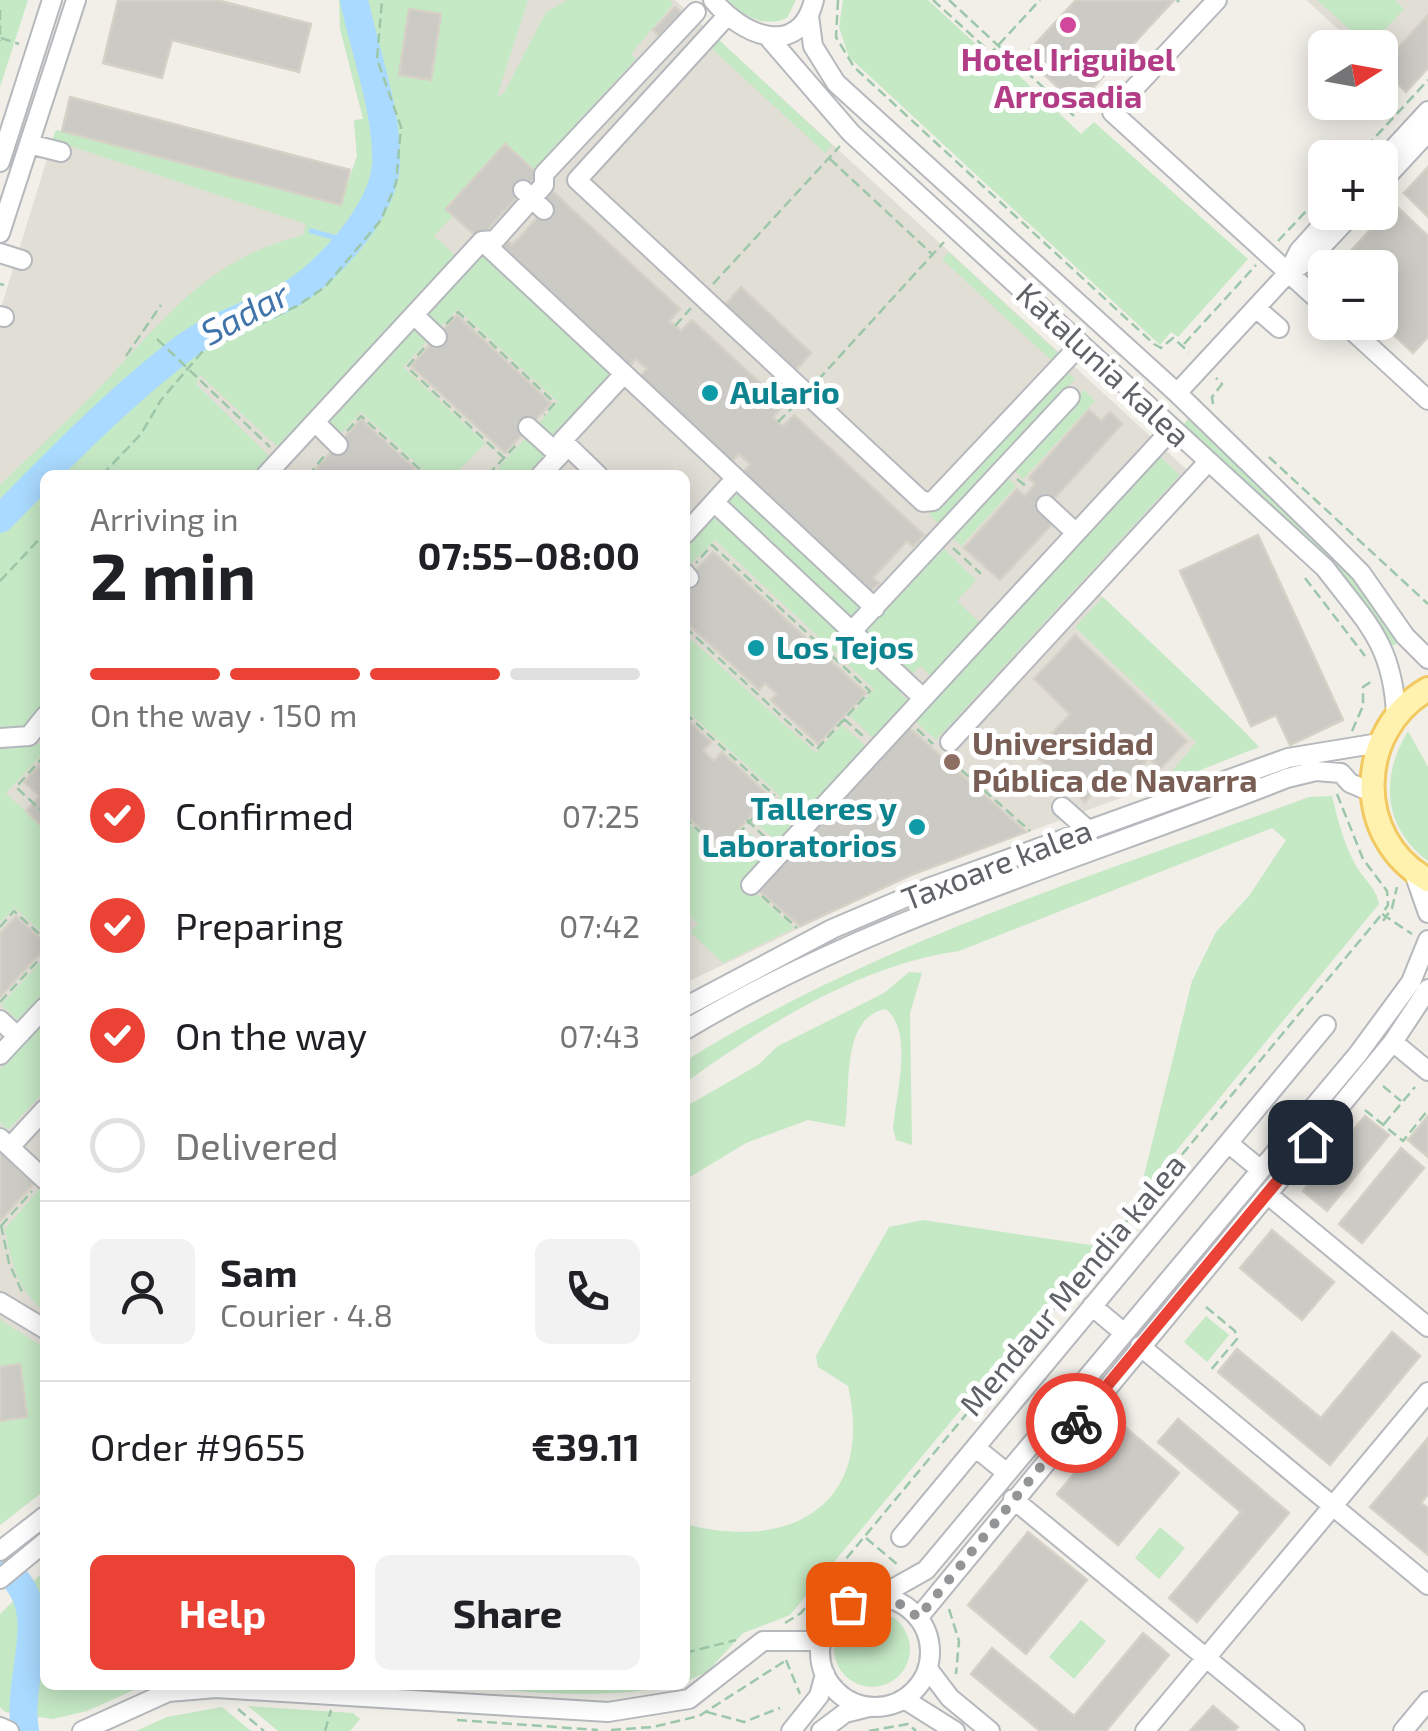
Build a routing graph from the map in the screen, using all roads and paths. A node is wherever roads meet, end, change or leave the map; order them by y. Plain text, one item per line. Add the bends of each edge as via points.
1 (52, 0) edge
2 (76, 0) edge
3 (382, 0) edge
4 (713, 0) edge
5 (838, 0) edge
6 (933, 0) edge
7 (949, 0) edge
8 (1040, 0) edge
9 (1217, 0) edge
10 (812, 8) edge
11 (0, 10) edge
12 (696, 12) dead end
13 (726, 17) junction
14 (769, 38) junction
15 (0, 39) edge
16 (18, 44) dead end
17 (998, 46) junction
18 (1428, 80) edge
19 (1428, 111) edge
20 (1074, 116) dead end
21 (1428, 132) edge
22 (1373, 140) edge
23 (29, 144) junction
24 (1398, 144) edge
25 (842, 145) dead end
26 (61, 152) dead end
27 (1, 154) edge
28 (829, 158) junction
29 (1398, 164) edge
30 (1308, 210) edge
31 (1317, 230) edge
32 (1337, 230) edge
33 (0, 233) edge
34 (482, 241) junction
35 (946, 241) dead end
36 (1272, 249) dead end
37 (0, 253) edge
38 (933, 255) junction
39 (1262, 259) dead end
40 (22, 260) dead end
41 (1288, 273) junction
42 (710, 288) dead end
43 (1308, 291) edge
44 (696, 302) dead end
45 (161, 305) dead end
46 (1252, 312) junction
47 (414, 315) junction
48 (674, 326) dead end
49 (1275, 333) dead end
50 (436, 336) junction
51 (157, 339) dead end
52 (1363, 340) edge
53 (1080, 344) junction
54 (1182, 346) junction
55 (1191, 354) dead end
56 (126, 356) dead end
57 (188, 371) junction
58 (1209, 371) dead end
59 (631, 372) junction
60 (814, 385) dead end
61 (1177, 393) junction
62 (1070, 396) dead end
63 (800, 399) dead end
64 (1428, 400) edge
65 (1216, 408) dead end
66 (315, 422) junction
67 (778, 422) dead end
68 (530, 428) junction
69 (1172, 429) junction
70 (337, 444) junction
71 (563, 451) junction
72 (1269, 457) dead end
73 (282, 458) junction
74 (504, 458) junction
75 (744, 458) dead end
76 (1208, 462) junction
77 (107, 470) edge
78 (271, 470) edge
79 (312, 470) edge
80 (420, 470) edge
81 (493, 470) edge
82 (546, 470) edge
83 (591, 470) edge
84 (734, 476) junction
85 (714, 502) junction
86 (1046, 505) dead end
87 (690, 528) edge
88 (1076, 533) junction
89 (941, 536) junction
90 (40, 538) edge
91 (901, 547) dead end
92 (917, 562) junction
93 (690, 571) edge
94 (876, 574) dead end
95 (981, 574) dead end
96 (1304, 578) dead end
97 (0, 580) edge
98 (892, 590) junction
99 (1428, 604) edge
100 (875, 608) junction
101 (852, 631) junction
102 (690, 632) edge
103 (1366, 657) dead end
104 (1428, 659) edge
105 (1381, 676) dead end
106 (1428, 689) edge
107 (924, 698) junction
108 (1396, 716) junction
109 (690, 718) edge
110 (843, 718) junction
111 (40, 722) edge
112 (910, 723) dead end
113 (0, 738) edge
114 (950, 742) dead end
115 (1379, 743) junction
116 (876, 749) junction
117 (1345, 751) junction
118 (40, 761) edge
119 (1341, 774) junction
120 (1371, 792) junction
121 (1062, 807) dead end
122 (38, 808) edge
123 (748, 822) junction
124 (690, 823) edge
125 (1088, 830) junction
126 (1033, 834) dead end
127 (781, 852) junction
128 (1413, 880) edge
129 (752, 887) joint
130 (1428, 913) edge
131 (1384, 917) junction
132 (0, 927) edge
133 (798, 929) dead end
134 (40, 934) edge
135 (1428, 939) edge
136 (40, 958) edge
137 (1428, 990) edge
138 (0, 1002) edge
139 (690, 1003) edge
140 (40, 1012) edge
141 (0, 1020) edge
142 (1326, 1025) dead end
143 (690, 1027) edge
144 (18, 1036) junction
145 (1392, 1042) junction
146 (0, 1055) edge
147 (1428, 1071) edge
148 (1383, 1086) dead end
149 (1416, 1087) dead end
150 (1403, 1102) junction
151 (1365, 1110) dead end
152 (1428, 1110) edge
153 (40, 1113) edge
154 (1383, 1126) junction
155 (5, 1142) edge
156 (1228, 1143) junction
157 (1261, 1170) junction
158 (40, 1175) edge
159 (1268, 1194) junction
160 (21, 1202) dead end
161 (1, 1226) edge
162 (26, 1300) dead end
163 (0, 1302) edge
164 (1092, 1306) junction
165 (1206, 1306) dead end
166 (40, 1326) edge
167 (1428, 1327) edge
168 (1124, 1333) junction
169 (1140, 1346) junction
170 (1209, 1372) dead end
171 (1428, 1392) edge
172 (976, 1448) junction
173 (1007, 1473) junction
174 (1013, 1499) junction
175 (1333, 1505) junction
176 (40, 1520) edge
177 (901, 1538) dead end
178 (39, 1547) edge
179 (0, 1551) edge
180 (0, 1579) edge
181 (1428, 1585) edge
182 (878, 1597) junction
183 (918, 1618) junction
184 (743, 1638) dead end
185 (784, 1640) junction
186 (821, 1641) junction
187 (690, 1653) edge
188 (1206, 1658) junction
189 (786, 1660) dead end
190 (928, 1668) junction
191 (824, 1674) junction
192 (192, 1690) edge
193 (336, 1690) edge
194 (904, 1700) junction
195 (1428, 1701) edge
196 (231, 1702) dead end
197 (332, 1704) dead end
198 (869, 1707) junction
199 (780, 1708) dead end
200 (702, 1710) dead end
201 (0, 1727) edge
202 (9, 1731) edge
203 (82, 1731) edge
204 (264, 1731) edge
205 (326, 1731) edge
206 (791, 1731) edge
207 (821, 1731) edge
208 (869, 1731) edge
209 (916, 1731) edge
210 (955, 1731) edge
211 (990, 1731) edge
212 (1146, 1731) edge
213 (1295, 1731) edge
214 (1403, 1731) edge

1 - 27 street
2 - 23 street
3 - 57 path via 377,58 401,127 396,184 381,220 325,287 202,352
4 - 13 street
5 - 54 path, Katalunia kalea via 835,32 854,67 1154,344 1162,348 1173,338
6 - 17 path via 991,53
7 - 17 path
8 - 17 path
9 - 41 street via 1112,112
10 - 14 street via 792,32
10 - 61 street, Katalunia kalea via 813,46 836,83
11 - 15 path
12 - 34 street via 544,174 544,186 506,229
13 - 14 street
13 - 53 street via 577,180 927,504
14 - 53 street, Katalunia kalea via 851,134
15 - 16 path
17 - 20 path
18 - 22 path
19 - 24 street
21 - 29 street
23 - 26 street
23 - 33 street
25 - 28 path
28 - 38 path
28 - 42 path
30 - 36 path
31 - 41 street
32 - 41 street
34 - 47 street
34 - 59 street
35 - 38 path
37 - 40 street
38 - 60 path
39 - 54 path
41 - 43 street
41 - 46 street
44 - 48 path
45 - 56 path
46 - 49 street
46 - 61 street
47 - 50 street
47 - 66 street
50 - 68 path via 458,312 555,402
50 - 74 path via 407,367
51 - 57 path
52 - 64 street
53 - 69 street, Katalunia kalea
54 - 55 path, Katalunia kalea
57 - 73 path
57 - 77 path
58 - 65 path, Katalunia kalea via 1222,384 1212,397
59 - 71 street via 562,441
59 - 84 street
61 - 104 street, Katalunia kalea via 1361,574
62 - 89 street
63 - 67 path
66 - 70 street
66 - 73 street
68 - 71 street
68 - 74 path
69 - 76 street, Katalunia kalea
69 - 88 street
70 - 79 path
70 - 80 path via 361,416
71 - 82 street
71 - 83 street
72 - 99 path
73 - 78 street
74 - 81 path
75 - 84 street
76 - 108 street, Katalunia kalea via 1325,568 1372,629 1392,669
76 - 114 street
84 - 85 street
84 - 100 street
85 - 87 street
85 - 101 street
86 - 88 street
88 - 107 street
89 - 92 street
89 - 95 path
90 - 97 path
91 - 92 street
92 - 98 street
93 - 110 path via 712,545 870,691
94 - 98 street
96 - 103 path
98 - 100 street
100 - 101 street
101 - 107 street
102 - 110 path via 816,749
105 - 117 path via 1363,687 1363,706
106 - 108 main road
107 - 116 street
108 - 115 main road
109 - 123 path via 774,795
110 - 116 path
111 - 113 street via 29,736
112 - 126 path
115 - 117 street, Taxoare kalea
115 - 120 main road
116 - 127 street
117 - 125 street, Taxoare kalea via 1288,758
118 - 122 path via 16,787
119 - 120 street
119 - 131 path via 1336,791 1350,833 1387,891
119 - 143 street, Taxoare kalea via 1286,778 926,911 812,961
120 - 128 main road via 1377,823
121 - 125 street
123 - 124 path via 722,852
123 - 127 path
125 - 139 street, Taxoare kalea via 832,929
127 - 129 street
128 - 130 street
128 - 131 path, Mendaur Mendia kalea
129 - 133 path
131 - 135 path
131 - 185 path, Mendaur Mendia kalea via 801,1613 783,1624
132 - 134 path via 14,911
135 - 157 street via 1411,982 1379,1028
136 - 138 path
137 - 145 street
140 - 144 street
141 - 144 street
142 - 156 street
144 - 146 street
145 - 147 street
145 - 159 street
148 - 150 path
149 - 150 path
150 - 154 path
151 - 154 path
152 - 154 path via 1402,1142
153 - 155 street
155 - 158 street
156 - 157 street
156 - 164 street
157 - 168 street
159 - 167 street
159 - 169 street
160 - 161 path
161 - 162 path
163 - 166 street
164 - 168 street
164 - 172 street
165 - 170 path via 1237,1340
168 - 173 street
169 - 174 street
169 - 175 street
171 - 175 street
172 - 173 street
172 - 177 street
173 - 182 street via 926,1570
174 - 183 street
174 - 188 street
175 - 181 street
175 - 188 street
176 - 179 street
178 - 180 street
182 - 183 street via 908,1607
182 - 186 street via 848,1604
183 - 190 street via 927,1634
184 - 187 path
185 - 186 street
185 - 189 path
185 - 193 street via 763,1641 744,1652 708,1688 661,1706 608,1712
186 - 191 street
188 - 212 street
188 - 213 street
190 - 194 street
190 - 211 street via 950,1698
191 - 198 street via 842,1697
191 - 206 street via 819,1696
192 - 203 street via 168,1692
194 - 198 street
194 - 210 street
195 - 214 street
196 - 204 path
197 - 205 path
198 - 207 street via 844,1713
199 - 200 path via 744,1722
201 - 202 street
208 - 209 path via 908,1724

